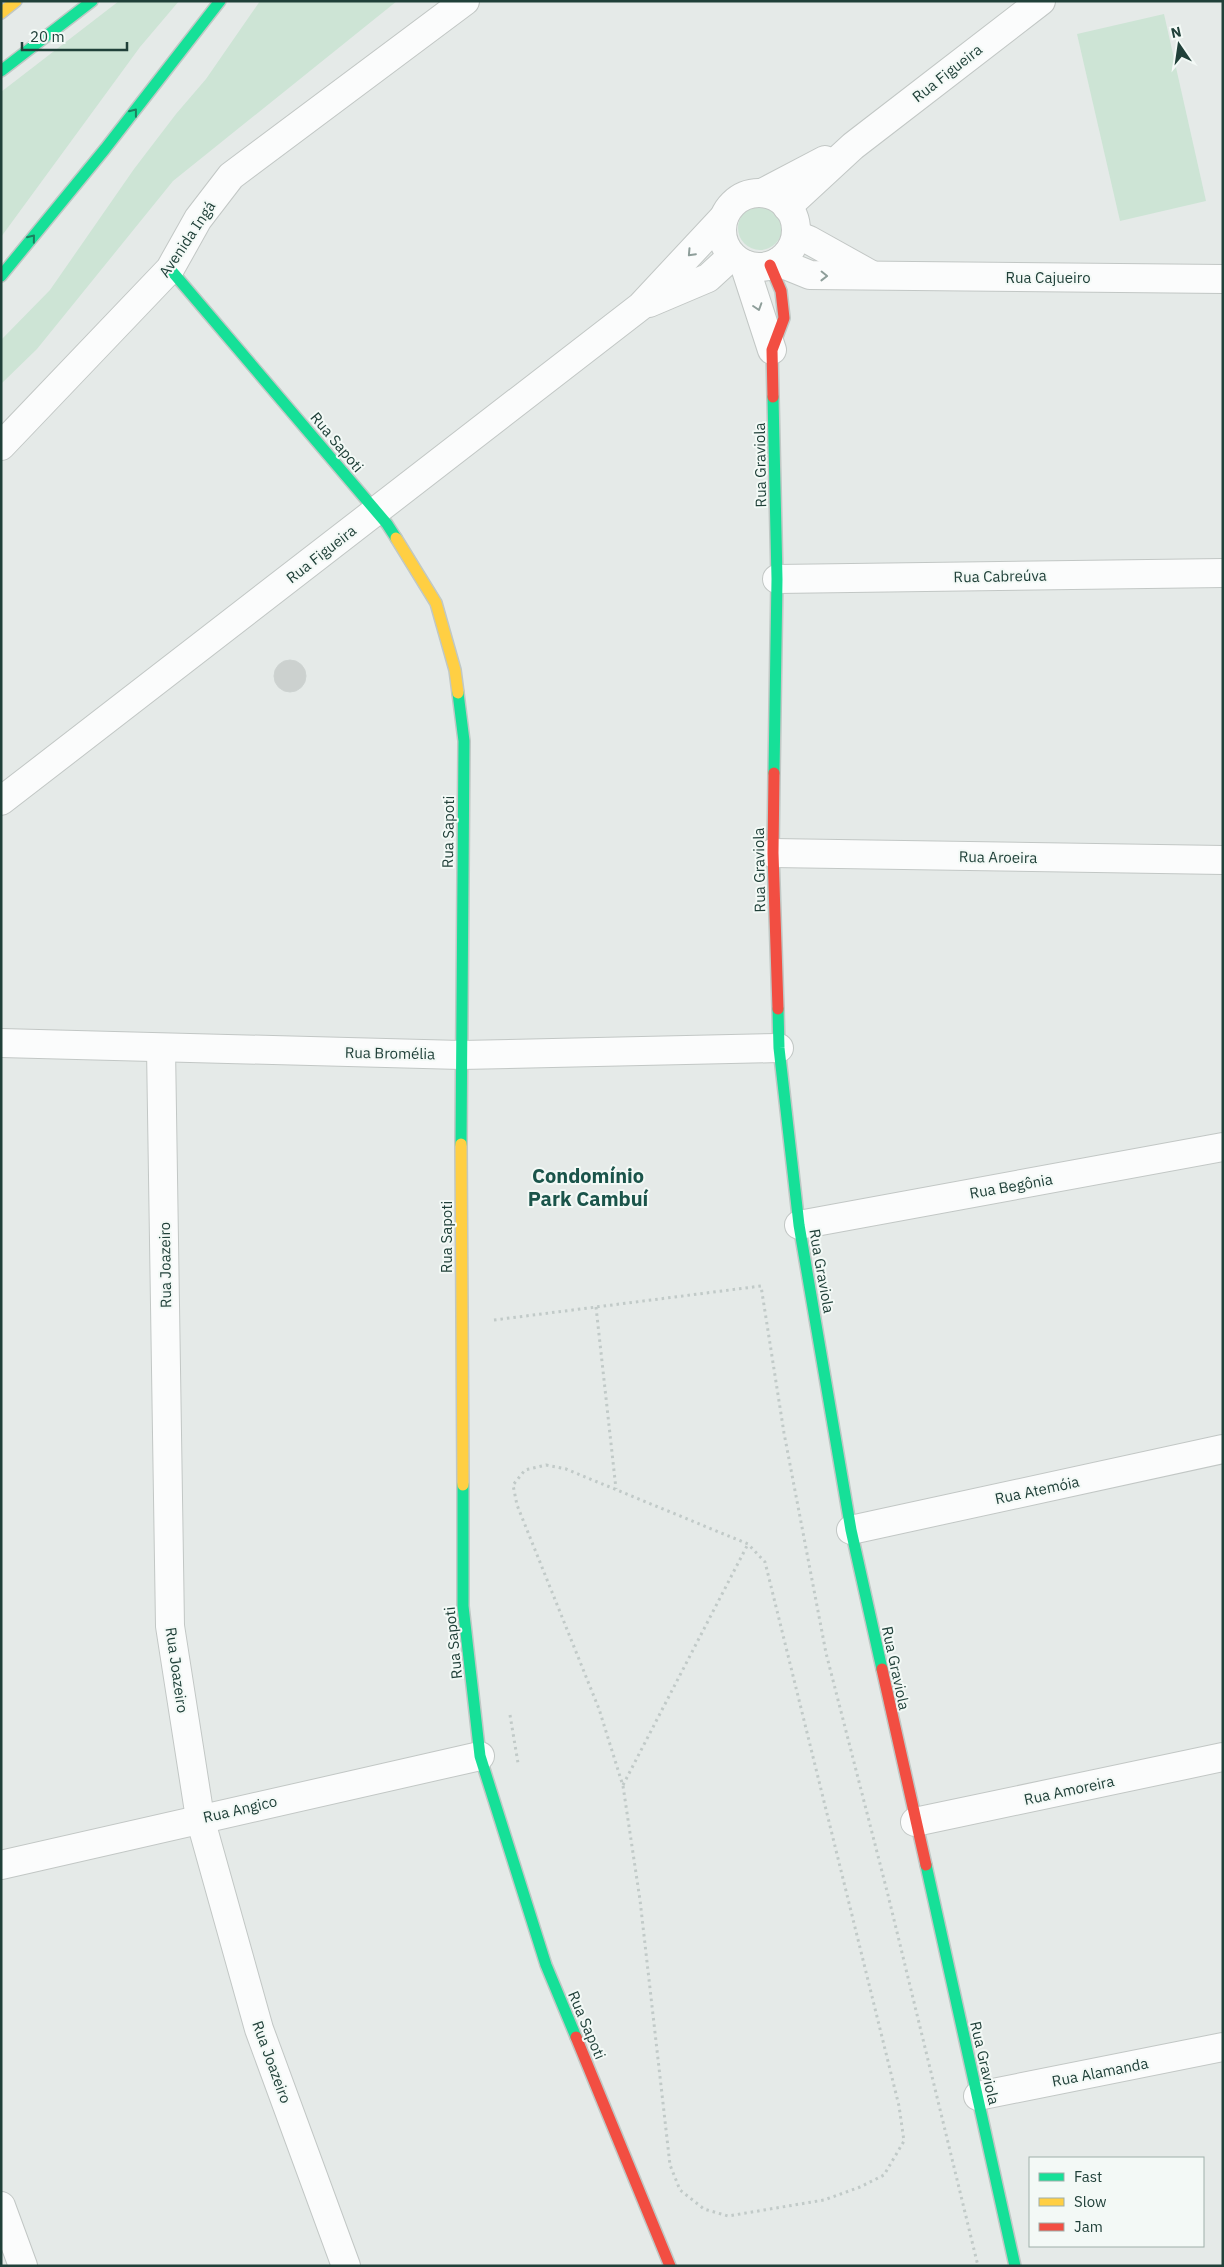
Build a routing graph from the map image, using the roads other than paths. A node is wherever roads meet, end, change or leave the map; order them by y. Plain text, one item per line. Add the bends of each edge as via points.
1 (16, 1) edge
2 (92, 1) edge
3 (220, 1) edge
4 (465, 1) edge
5 (1041, 1) edge
6 (1, 13) edge
7 (1, 71) edge
8 (853, 146) junction
9 (762, 193) junction
10 (788, 207) junction
11 (724, 217) junction
12 (796, 235) junction
13 (756, 262) junction
14 (170, 270) junction
15 (1, 276) edge
16 (873, 276) junction
17 (1223, 279) edge
18 (640, 306) junction
19 (772, 350) joint
20 (1, 446) edge
21 (376, 512) junction
22 (1223, 573) edge
23 (777, 579) junction
24 (1, 801) edge
25 (773, 853) junction
26 (1223, 860) edge
27 (1, 1043) edge
28 (161, 1048) junction
29 (779, 1048) junction
30 (461, 1055) junction
31 (1223, 1147) edge
32 (799, 1225) junction
33 (1223, 1449) edge
34 (851, 1530) junction
35 (480, 1756) junction
36 (1223, 1757) edge
37 (200, 1818) junction
38 (915, 1822) junction
39 (1, 1865) edge
40 (1223, 2048) edge
41 (978, 2096) junction
42 (1, 2206) edge
43 (23, 2266) edge
44 (346, 2266) edge
45 (670, 2266) edge
46 (1015, 2266) edge

1 - 6 street
2 - 7 street
15 -> 3 street
4 - 14 street, Avenida Ingá via 231,176 198,219
5 - 8 street, Rua Figueira
8 - 9 street
8 - 10 street
9 - 10 street via 772,195
9 - 11 street via 735,201
10 - 12 street
11 - 13 street via 723,238
11 -> 18 street
12 - 13 street via 792,246
12 - 16 street
13 -> 16 street, Rua Cajueiro via 810,275
13 - 18 street
13 - 19 street
14 - 20 street, Avenida Ingá
14 - 21 street, Rua Sapoti
16 - 17 street, Rua Cajueiro
18 - 21 street, Rua Figueira
19 - 23 street, Rua Graviola
21 - 24 street, Rua Figueira
21 - 30 street, Rua Sapoti via 387,524 436,603 455,670 464,740
22 - 23 street, Rua Cabreúva
23 - 25 street, Rua Graviola
25 - 26 street, Rua Aroeira
25 - 29 street, Rua Graviola
27 - 28 street, Rua Bromélia
28 - 30 street, Rua Bromélia
28 - 37 street, Rua Joazeiro via 170,1626
29 - 30 street, Rua Bromélia
29 - 32 street, Rua Graviola
30 - 35 street, Rua Sapoti via 463,1606
31 - 32 street, Rua Begônia
32 - 34 street, Rua Graviola
33 - 34 street, Rua Atemóia
34 - 38 street, Rua Graviola
35 - 37 street, Rua Angico
35 - 45 street, Rua Sapoti via 546,1965
36 - 38 street, Rua Amoreira
37 - 39 street, Rua Angico
37 - 44 street, Rua Joazeiro via 259,2029
38 - 41 street, Rua Graviola
40 - 41 street, Rua Alamanda
41 - 46 street, Rua Graviola
42 - 43 street

